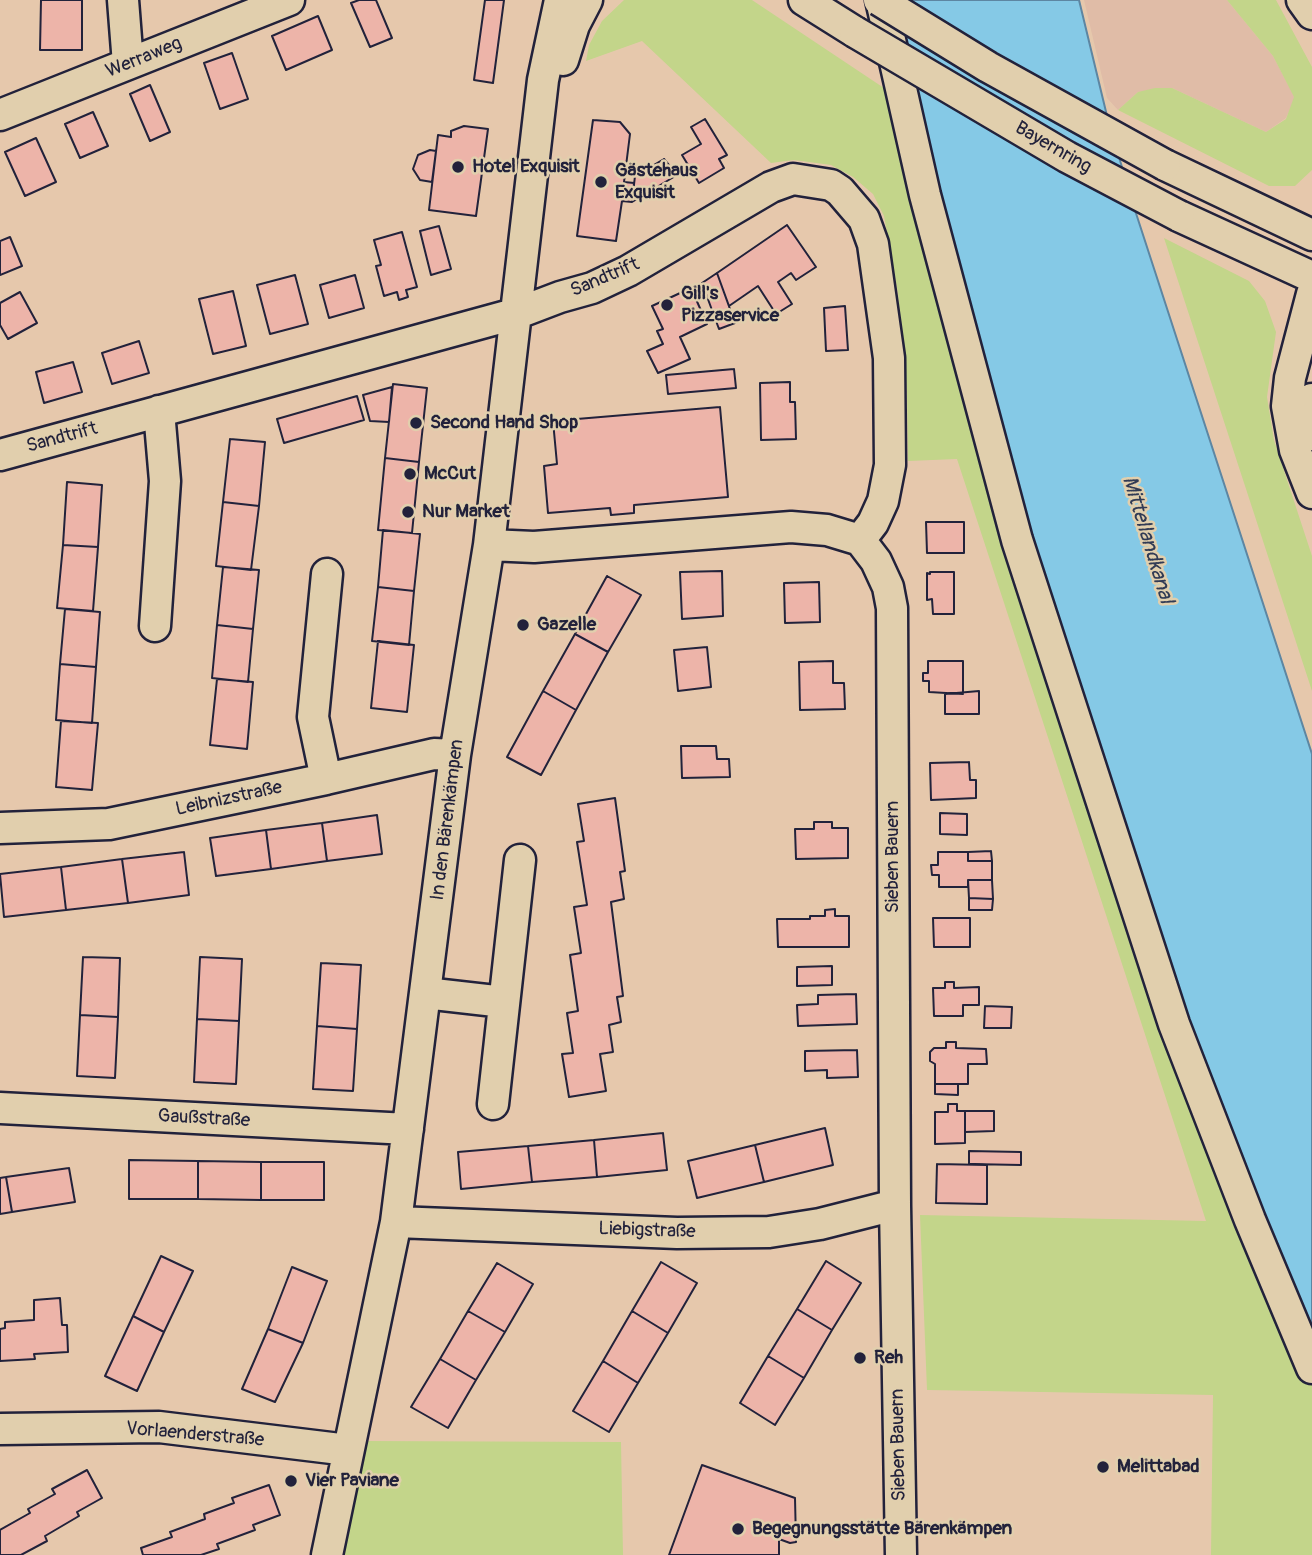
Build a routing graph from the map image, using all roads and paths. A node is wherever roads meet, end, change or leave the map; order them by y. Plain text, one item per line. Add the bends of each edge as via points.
1 (123, 0) edge
2 (546, 0) edge
3 (560, 0) edge
4 (587, 0) edge
5 (804, 0) edge
6 (880, 0) edge
7 (1303, 0) edge
8 (279, 2) edge
9 (1312, 14) edge
10 (128, 64) junction
11 (543, 80) junction
12 (0, 115) edge
13 (1312, 235) edge
14 (1312, 277) edge
15 (1312, 294) edge
16 (518, 313) junction
17 (1312, 399) edge
18 (159, 411) junction
19 (1312, 435) edge
20 (1, 451) edge
21 (1312, 493) edge
22 (860, 540) junction
23 (489, 545) junction
24 (327, 575) dead end
25 (155, 626) dead end
26 (455, 755) junction
27 (326, 779) junction
28 (0, 828) edge
29 (520, 860) dead end
30 (425, 993) junction
31 (504, 1002) junction
32 (493, 1104) dead end
33 (0, 1108) edge
34 (408, 1129) junction
35 (895, 1205) junction
36 (396, 1222) junction
37 (1312, 1368) edge
38 (0, 1429) edge
39 (348, 1450) junction
40 (327, 1555) edge
41 (901, 1555) edge

1 - 10 street
2 - 11 street, In den Bärenkämpen via 541,36
3 - 11 street, In den Bärenkämpen
4 - 11 street via 574,25 566,58
5 - 14 street, Bayernring, bridge via 1067,157 1179,216
6 - 13 street, Bayernring, bridge via 988,67 1165,165
6 - 37 street via 925,195 1017,540 1174,1024
7 - 9 street
8 - 10 street, Werraweg
10 - 12 street, Werraweg
11 - 16 street, In den Bärenkämpen
15 - 21 street via 1287,406 1295,450
16 - 18 street, Sandtrift
16 - 22 street, Sandtrift via 628,271 771,187 793,179 831,185 864,219 873,244 889,358 890,465 883,501
16 - 23 street, In den Bärenkämpen
17 - 19 street
18 - 20 street, Sandtrift
18 - 25 street via 164,481
22 - 23 street via 827,530 791,527 534,547
22 - 35 street, Sieben Bauern via 876,561 892,608
23 - 26 street, In den Bärenkämpen
24 - 27 street via 313,717
26 - 27 street, Leibnizstraße via 434,754
26 - 30 street, In den Bärenkämpen
27 - 28 street, Leibnizstraße via 109,824
29 - 31 street
30 - 31 street
30 - 34 street, In den Bärenkämpen
31 - 32 street
33 - 34 street, Gaußstraße
34 - 36 street, In den Bärenkämpen
35 - 36 street, Liebigstraße via 769,1232
35 - 41 street, Sieben Bauern
36 - 39 street, In den Bärenkämpen
38 - 39 street, Vorlaenderstraße via 159,1427
39 - 40 street, In den Bärenkämpen

